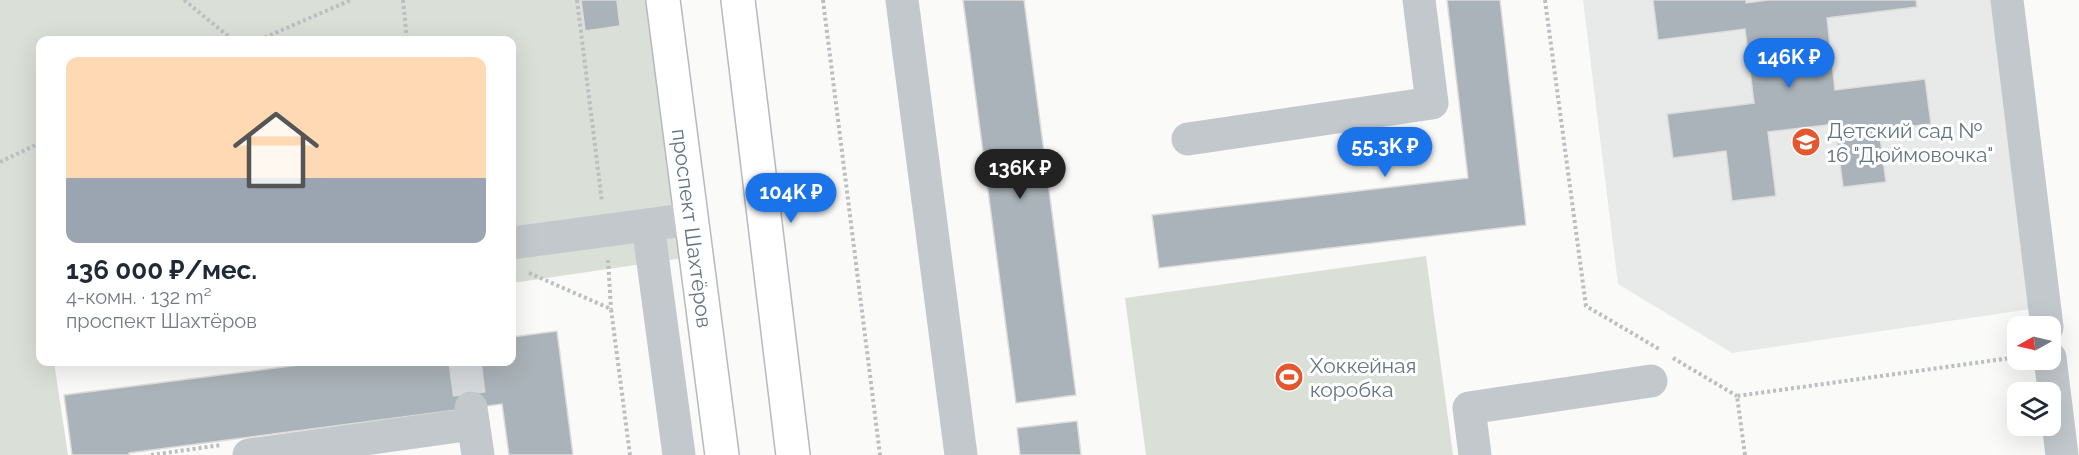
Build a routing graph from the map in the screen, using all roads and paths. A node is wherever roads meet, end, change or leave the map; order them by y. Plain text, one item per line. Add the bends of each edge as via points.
1 (184, 0) edge
2 (351, 0) edge
3 (403, 0) edge
4 (578, 0) edge
5 (663, 0) edge
6 (738, 0) edge
7 (823, 0) edge
8 (902, 0) edge
9 (1419, 0) edge
10 (1545, 0) edge
11 (2007, 0) edge
12 (228, 36) edge
13 (268, 36) edge
14 (407, 36) edge
15 (1188, 139) dead end
16 (36, 145) edge
17 (0, 162) edge
18 (691, 219) junction
19 (648, 225) junction
20 (606, 230) junction
21 (516, 257) edge
22 (611, 309) junction
23 (2046, 316) edge
24 (2007, 359) edge
25 (2051, 370) edge
26 (1651, 381) dead end
27 (1737, 396) junction
28 (474, 429) edge
29 (249, 455) edge
30 (630, 455) edge
31 (679, 455) edge
32 (722, 455) edge
33 (793, 455) edge
34 (880, 455) edge
35 (961, 455) edge
36 (1475, 455) edge
37 (1745, 455) edge
38 (2062, 455) edge

1 - 12 path
2 - 13 path
3 - 14 path
4 - 20 path
5 - 18 main road, проспект Шахтёров
6 - 33 main road
7 - 34 path
8 - 35 lane
9 - 15 lane via 1432,103
10 - 27 path via 1586,306
11 - 23 lane
16 - 17 path
18 - 19 lane
18 - 32 main road, проспект Шахтёров
19 - 20 lane
19 - 31 lane
20 - 21 lane
20 - 22 path
21 - 22 path
22 - 30 path
24 - 27 path
25 - 38 lane
26 - 36 lane via 1469,408
27 - 37 path
28 - 29 lane

